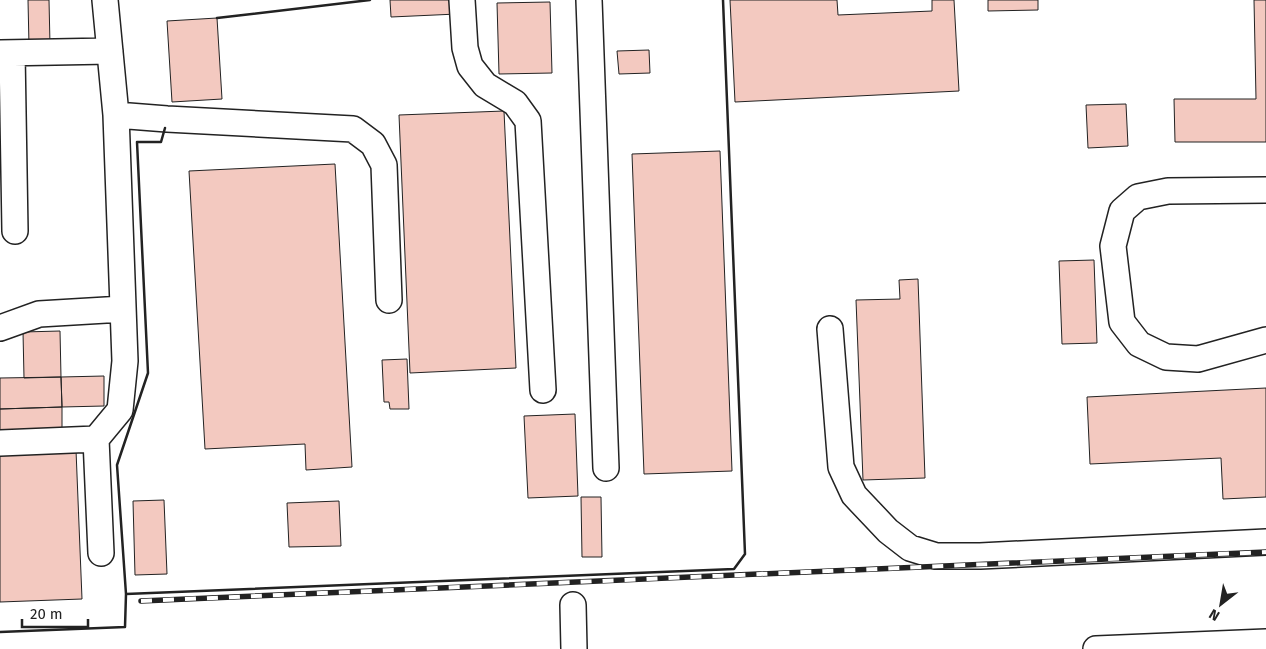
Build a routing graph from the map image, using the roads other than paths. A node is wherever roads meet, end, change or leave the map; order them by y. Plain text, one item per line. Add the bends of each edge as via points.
1 (105, 0) edge
2 (462, 0) edge
3 (589, 0) edge
4 (110, 52) junction
5 (6, 53) edge
6 (116, 114) junction
7 (1266, 190) edge
8 (15, 231) dead end
9 (388, 300) dead end
10 (124, 309) junction
11 (0, 328) edge
12 (830, 328) dead end
13 (1266, 340) edge
14 (544, 390) dead end
15 (96, 439) junction
16 (0, 444) edge
17 (606, 468) dead end
18 (1266, 542) edge
19 (101, 553) dead end
20 (573, 605) dead end
21 (1266, 642) edge
22 (1224, 646) edge
23 (574, 649) edge
24 (1096, 649) edge

1 - 4 lane
2 - 14 lane via 465,48 470,66 485,85 515,103 528,121
3 - 17 lane
4 - 5 lane
4 - 6 lane
5 - 8 lane
6 - 9 lane via 167,120 352,129 374,144 384,165
6 - 10 lane
7 - 13 lane via 1168,191 1138,197 1122,211 1114,246 1122,322 1139,344 1166,356 1198,359
10 - 11 lane via 39,314
10 - 15 lane via 125,361 120,410
12 - 18 lane via 841,467 854,495 888,531 910,548 936,556 980,556
15 - 16 lane
15 - 19 lane
20 - 23 lane
21 - 22 lane
22 - 24 lane

